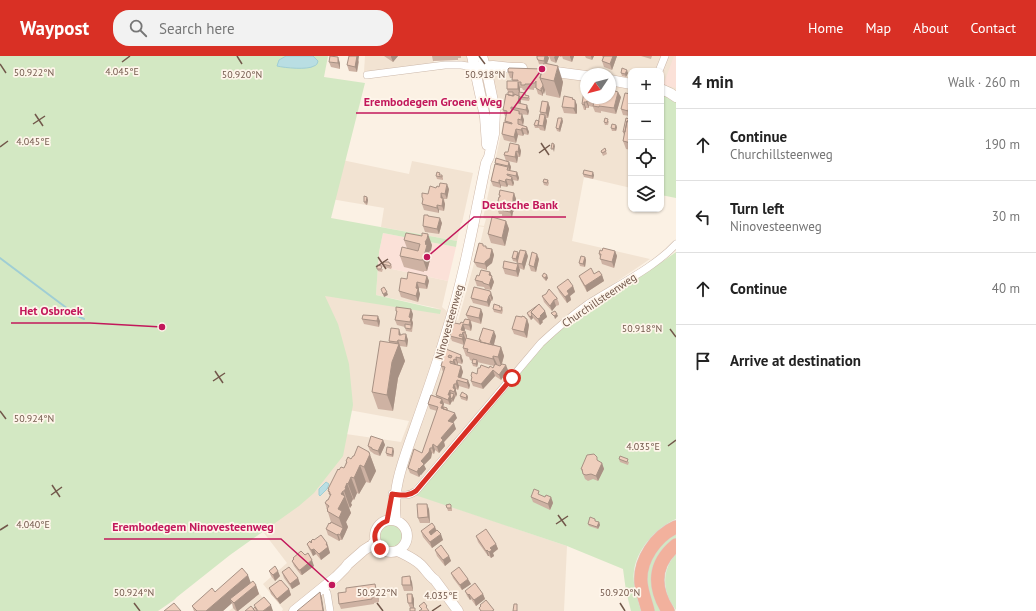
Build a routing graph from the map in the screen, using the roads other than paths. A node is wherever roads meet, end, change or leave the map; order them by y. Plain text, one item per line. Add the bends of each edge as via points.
1 (472, 56) edge
2 (482, 56) edge
3 (665, 56) edge
4 (474, 67) junction
5 (485, 67) junction
6 (512, 68) junction
7 (660, 68) edge
8 (367, 75) dead end
9 (580, 75) edge
10 (488, 77) junction
11 (616, 81) edge
12 (628, 83) edge
13 (664, 90) edge
14 (676, 97) edge
15 (486, 163) junction
16 (676, 244) edge
17 (394, 494) junction
18 (391, 521) junction
19 (676, 527) edge
20 (406, 542) junction
21 (378, 545) junction
22 (676, 545) edge
23 (398, 551) junction
24 (422, 564) junction
25 (323, 588) junction
26 (294, 611) edge
27 (330, 611) edge
28 (458, 611) edge
29 (648, 611) edge
30 (668, 611) edge

1 - 4 main road, Ninovesteenweg
2 - 5 main road, Ninovesteenweg
3 - 7 street
4 - 5 main road
4 - 8 street via 445,65
4 - 10 main road
4 - 15 main road, Ninovesteenweg via 485,118
5 - 6 main road
5 - 10 main road, Ninovesteenweg
6 - 9 main road
6 - 10 main road
10 - 15 main road, Ninovesteenweg via 495,124
11 - 12 main road
13 - 14 main road
15 - 17 main road, Ninovesteenweg via 462,277 447,333
16 - 17 street, Churchillsteenweg via 653,264 574,314 550,335 416,491 408,495
17 - 18 main road, Ninovesteenweg via 395,513
18 - 20 main road via 404,527
18 - 21 main road via 378,526 375,536
19 - 29 highway via 653,546 643,566 641,585
20 - 23 main road
20 - 24 main road
21 - 23 main road via 389,553
21 - 25 main road via 372,545 364,550
22 - 30 highway via 666,554 658,576 660,595
23 - 24 main road
24 - 28 main road via 434,576
25 - 26 main road
25 - 27 street via 327,593

